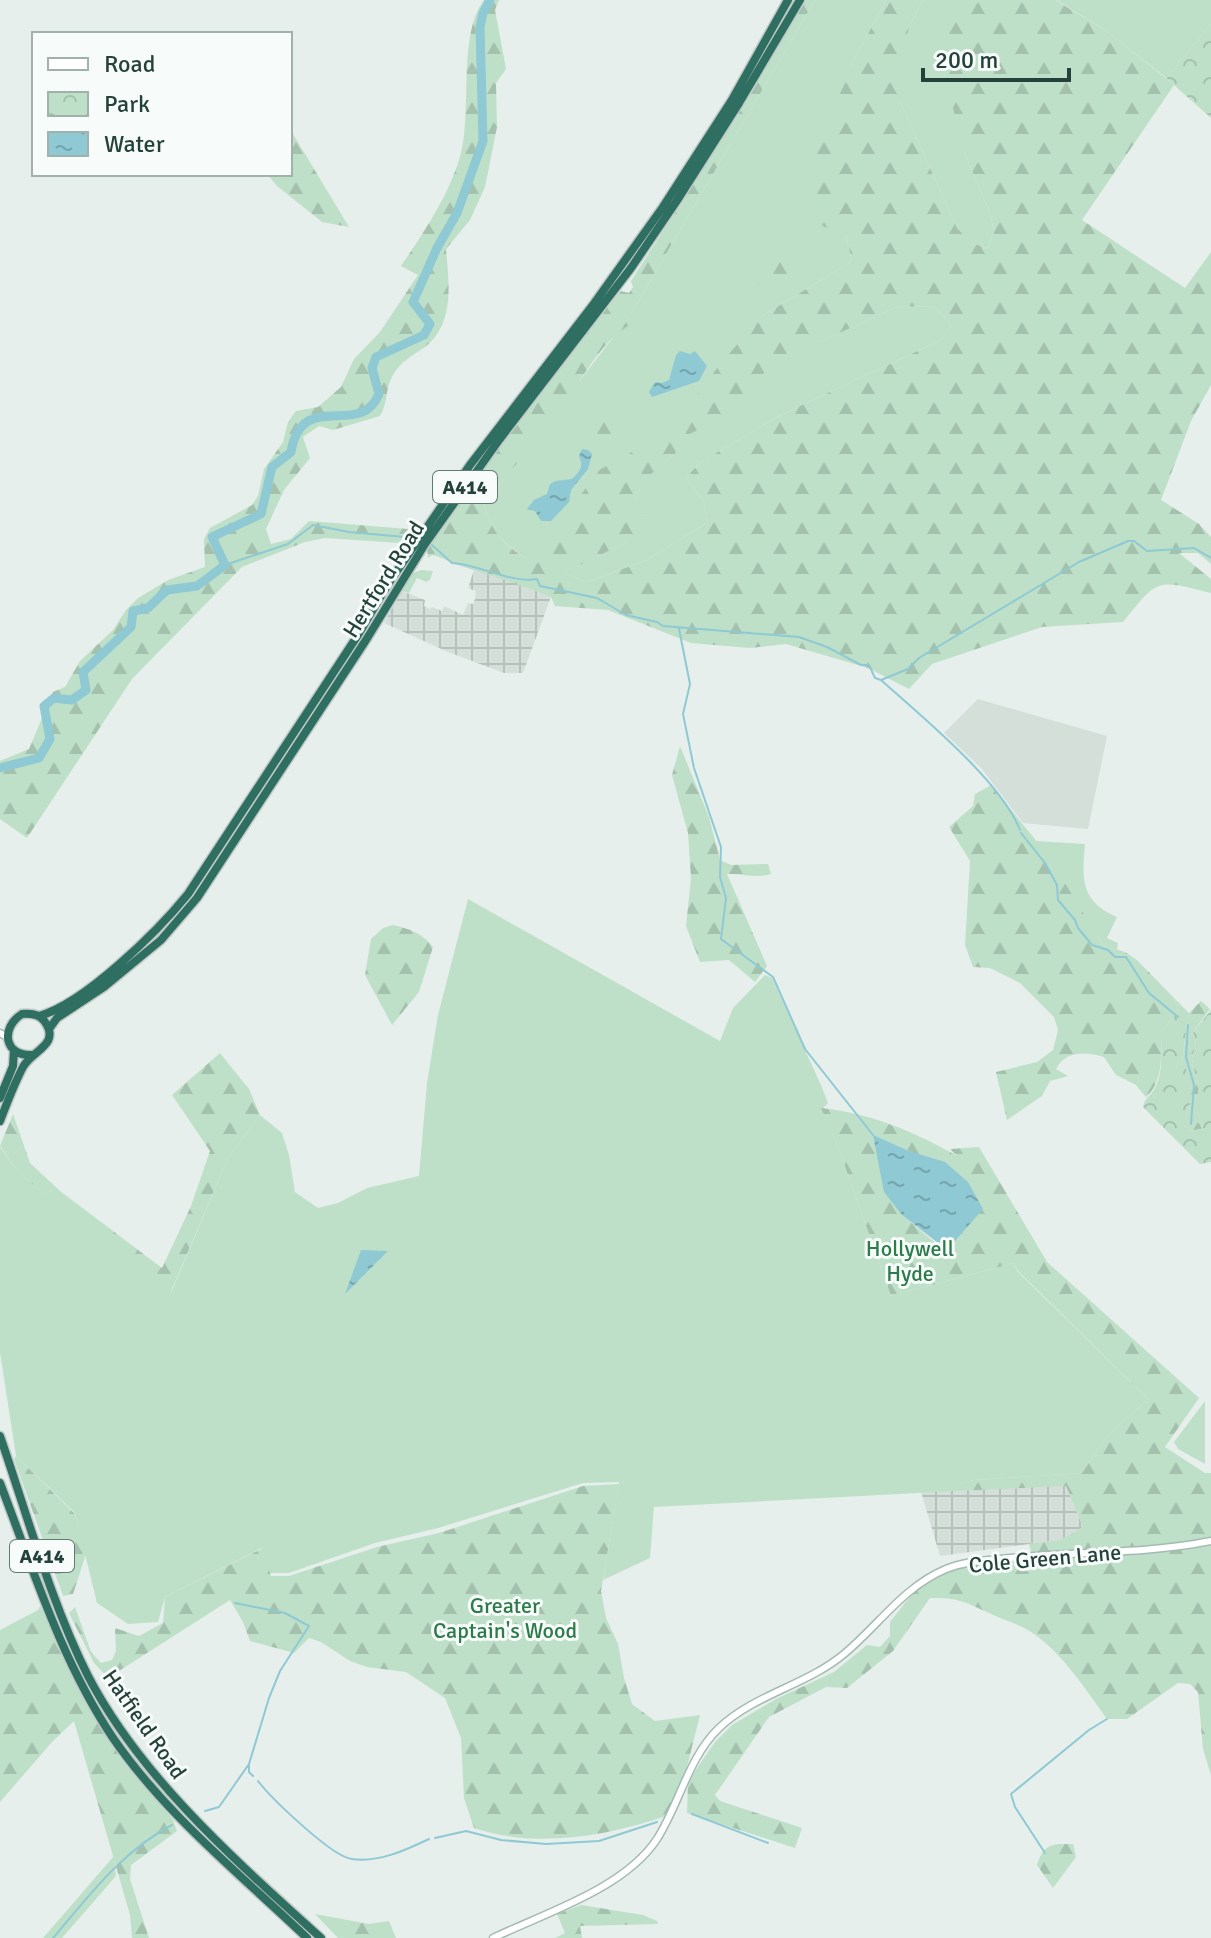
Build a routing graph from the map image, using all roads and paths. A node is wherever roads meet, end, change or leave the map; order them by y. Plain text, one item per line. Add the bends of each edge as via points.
1 (788, 0) edge
2 (800, 0) edge
3 (39, 1016) junction
4 (49, 1029) junction
5 (2, 1033) edge
6 (14, 1050) junction
7 (33, 1055) junction
8 (0, 1098) edge
9 (0, 1121) edge
10 (0, 1436) edge
11 (0, 1483) edge
12 (1211, 1541) edge
13 (307, 1938) edge
14 (321, 1938) edge
15 (493, 1938) edge

1 - 3 highway, Hertford Road / A414 via 663,207 470,465 188,894 127,958
2 - 4 highway, Hertford Road / A414 via 658,229 425,544 197,898 161,940
3 - 4 highway
3 - 5 highway via 22,1014
4 - 7 highway via 47,1044
5 - 6 highway
6 - 7 highway
6 - 8 highway
7 - 9 highway via 23,1066
10 - 14 highway, Hatfield Road / A414 via 58,1603 101,1698 168,1790
11 - 13 highway, Hatfield Road / A414 via 78,1679 133,1765 205,1843
12 - 15 main road, Cole Green Lane via 973,1562 921,1581 841,1657 718,1730 697,1756 656,1841 628,1870

